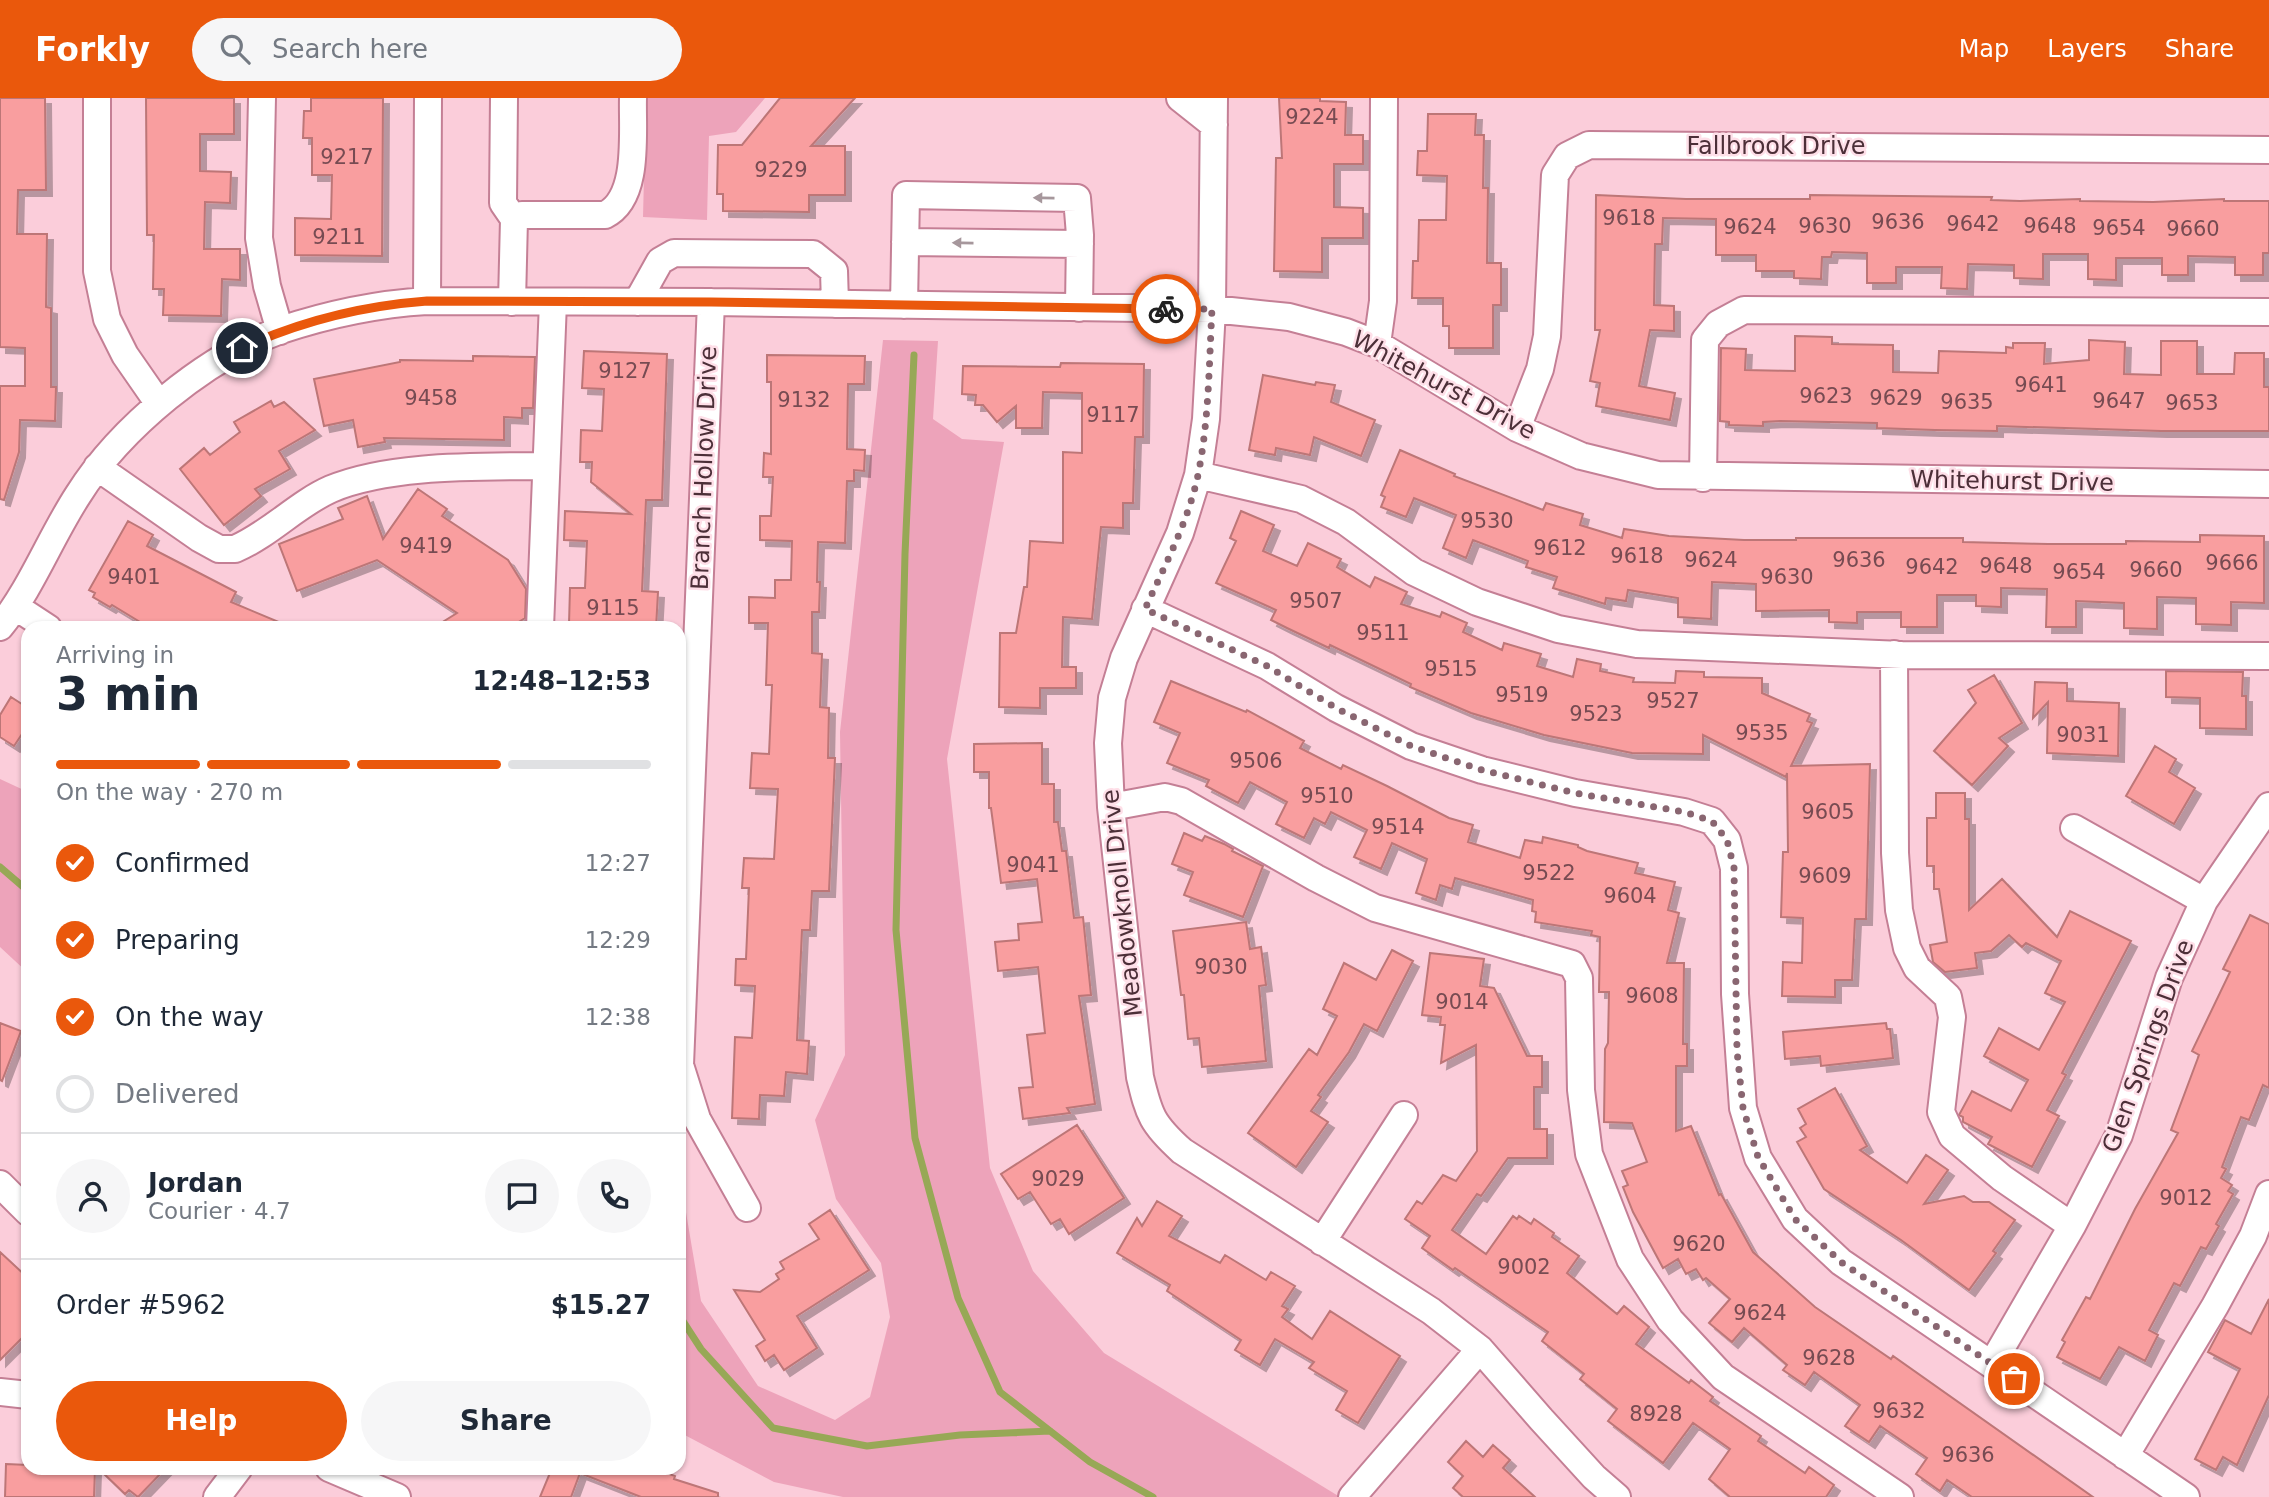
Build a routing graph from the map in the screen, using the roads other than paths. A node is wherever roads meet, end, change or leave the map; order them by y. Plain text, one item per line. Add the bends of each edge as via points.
1 (97, 98) edge
2 (262, 98) edge
3 (428, 98) edge
4 (504, 98) edge
5 (633, 98) edge
6 (1180, 98) edge
7 (1214, 98) edge
8 (1384, 98) edge
9 (1214, 125) junction
10 (2269, 150) edge
11 (514, 219) junction
12 (905, 242) junction
13 (1080, 244) junction
14 (427, 301) junction
15 (512, 302) junction
16 (553, 302) junction
17 (638, 302) junction
18 (711, 302) junction
19 (835, 304) junction
20 (904, 305) junction
21 (1079, 307) junction
22 (1212, 309) junction
23 (2269, 313) edge
24 (280, 331) junction
25 (1377, 344) junction
26 (159, 404) junction
27 (1517, 428) junction
28 (545, 466) junction
29 (97, 467) junction
30 (1198, 475) junction
31 (1703, 478) junction
32 (2269, 484) edge
33 (1145, 609) junction
34 (8, 617) edge
35 (540, 621) edge
36 (1894, 654) junction
37 (2269, 656) edge
38 (2269, 806) edge
39 (1111, 807) junction
40 (2074, 828) dead end
41 (686, 859) edge
42 (2204, 901) junction
43 (686, 1084) edge
44 (1404, 1115) dead end
45 (0, 1184) edge
46 (2269, 1194) edge
47 (21, 1205) edge
48 (747, 1208) dead end
49 (2071, 1226) junction
50 (1322, 1242) junction
51 (1480, 1349) junction
52 (1992, 1364) junction
53 (0, 1392) edge
54 (21, 1394) edge
55 (2125, 1456) junction
56 (234, 1475) edge
57 (345, 1475) edge
58 (217, 1497) edge
59 (397, 1497) edge
60 (1352, 1497) edge
61 (1617, 1497) edge
62 (1900, 1497) edge
63 (2186, 1497) edge

1 - 26 street via 97,271 107,319
2 - 24 street via 259,238
3 - 14 street
4 - 11 street via 503,203
5 - 11 street via 629,186 617,209 605,215 522,215
6 - 9 street
7 - 9 street, Meadowknoll Drive
8 - 25 street via 1384,302
9 - 22 street, Meadowknoll Drive
10 - 27 street, Fallbrook Drive via 1589,145 1567,156 1555,175 1547,336 1540,369
11 - 15 street
13 -> 12 street
13 -> 12 street via 1077,198 906,195
12 - 20 street
13 - 21 street
14 - 15 street, Whitehurst Drive
14 - 24 street, Whitehurst Drive via 347,312
15 - 16 street, Whitehurst Drive
16 - 17 street, Whitehurst Drive
16 - 28 street
17 - 18 street, Whitehurst Drive
17 - 19 street via 660,261 674,253 813,254 834,271
18 - 19 street, Whitehurst Drive
18 - 41 street, Branch Hollow Drive
19 - 20 street, Whitehurst Drive
20 - 21 street, Whitehurst Drive
21 - 22 street, Whitehurst Drive
22 - 25 street, Whitehurst Drive via 1289,317
22 - 30 street, Meadowknoll Drive
23 - 31 street via 1744,310 1718,324 1705,340
24 - 26 street, Whitehurst Drive via 242,348
25 - 27 street, Whitehurst Drive
26 - 29 street, Whitehurst Drive
27 - 31 street, Whitehurst Drive via 1581,456 1658,475
28 - 29 street via 455,467 344,485 308,502 235,549 219,549 199,538
28 - 35 street
29 - 34 street, Whitehurst Drive
30 - 33 street, Meadowknoll Drive via 1180,533
30 - 36 street via 1301,499 1346,522 1414,572 1477,602 1558,629 1637,644
31 - 32 street, Whitehurst Drive
33 - 39 street, Meadowknoll Drive via 1112,698 1108,743
33 - 52 street via 1267,666 1411,746 1482,770 1712,821 1727,840 1734,868 1737,1051 1743,1108 1758,1157 1795,1219 1841,1262
36 - 37 street
36 - 49 street via 1899,910 1907,948 1917,968 1948,997 1952,1017 1941,1112 1952,1136
38 - 42 street, Glen Springs Drive
39 - 50 street, Meadowknoll Drive via 1140,1077 1148,1110 1160,1131 1182,1151
39 - 62 street via 1166,797 1181,801 1375,908 1572,964 1578,978 1581,1090 1589,1154 1630,1259 1670,1321 1723,1377
40 - 42 street
42 - 49 street, Glen Springs Drive via 2169,978 2119,1135
43 - 48 street, Branch Hollow Drive via 697,1119
44 - 50 street
45 - 47 street
46 - 55 street via 2253,1236 2216,1306
49 - 52 street, Glen Springs Drive
50 - 51 street, Meadowknoll Drive via 1431,1311
51 - 60 street
51 - 61 street, Meadowknoll Drive via 1549,1429
52 - 55 street
53 - 54 street
55 - 63 street
56 - 58 street
57 - 59 street

